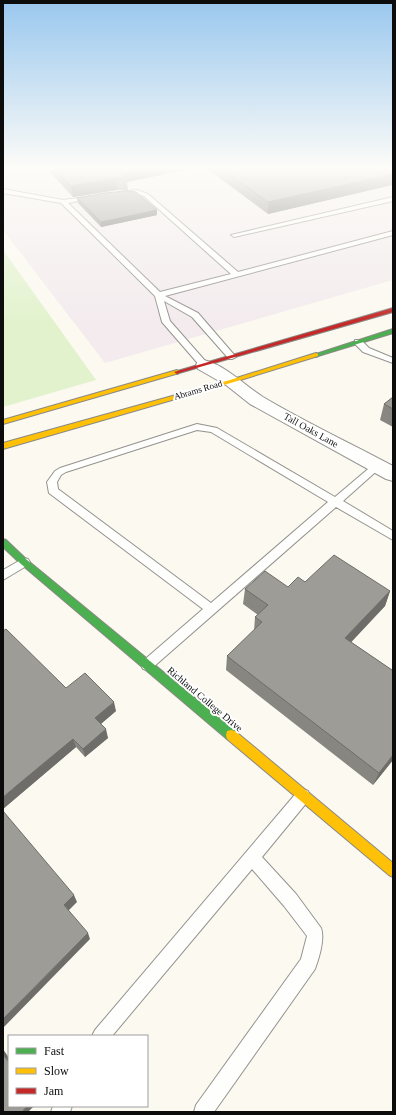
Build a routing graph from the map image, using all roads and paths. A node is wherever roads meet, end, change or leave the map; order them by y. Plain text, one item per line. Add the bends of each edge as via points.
1 (82, 220) edge
2 (175, 220) edge
3 (300, 220) edge
4 (393, 234) edge
5 (234, 235) dead end
6 (236, 274) junction
7 (159, 294) junction
8 (393, 310) edge
9 (393, 331) edge
10 (358, 342) junction
11 (232, 357) junction
12 (393, 361) edge
13 (204, 365) junction
14 (232, 381) junction
15 (3, 422) edge
16 (3, 446) edge
17 (385, 470) edge
18 (336, 502) junction
19 (393, 536) edge
20 (3, 542) edge
21 (24, 562) junction
22 (3, 576) edge
23 (211, 609) junction
24 (147, 665) junction
25 (304, 796) junction
26 (252, 857) junction
27 (393, 871) edge
28 (102, 1035) edge
29 (203, 1112) edge

1 - 7 lane
2 - 6 lane
3 - 5 lane
4 - 6 lane
6 - 7 lane
7 - 11 lane via 195,315
7 - 13 lane via 166,322
8 - 11 main road
9 - 10 main road, Abrams Road
10 - 12 lane via 366,350
10 - 14 main road, Abrams Road
11 - 13 main road
11 - 14 street
13 - 14 street, Tall Oaks Lane
13 - 15 main road
14 - 16 main road, Abrams Road
14 - 17 street, Tall Oaks Lane via 256,400
17 - 18 lane
18 - 19 lane
18 - 23 lane
18 - 23 lane via 214,430 203,427 168,435 58,473 52,482 53,491
20 - 21 main road, Richland College Drive
21 - 22 lane
21 - 24 main road, Richland College Drive
23 - 24 lane
24 - 25 main road, Richland College Drive
25 - 26 lane
25 - 27 main road, Richland College Drive
26 - 28 lane
26 - 29 lane via 290,900 315,934 309,963

